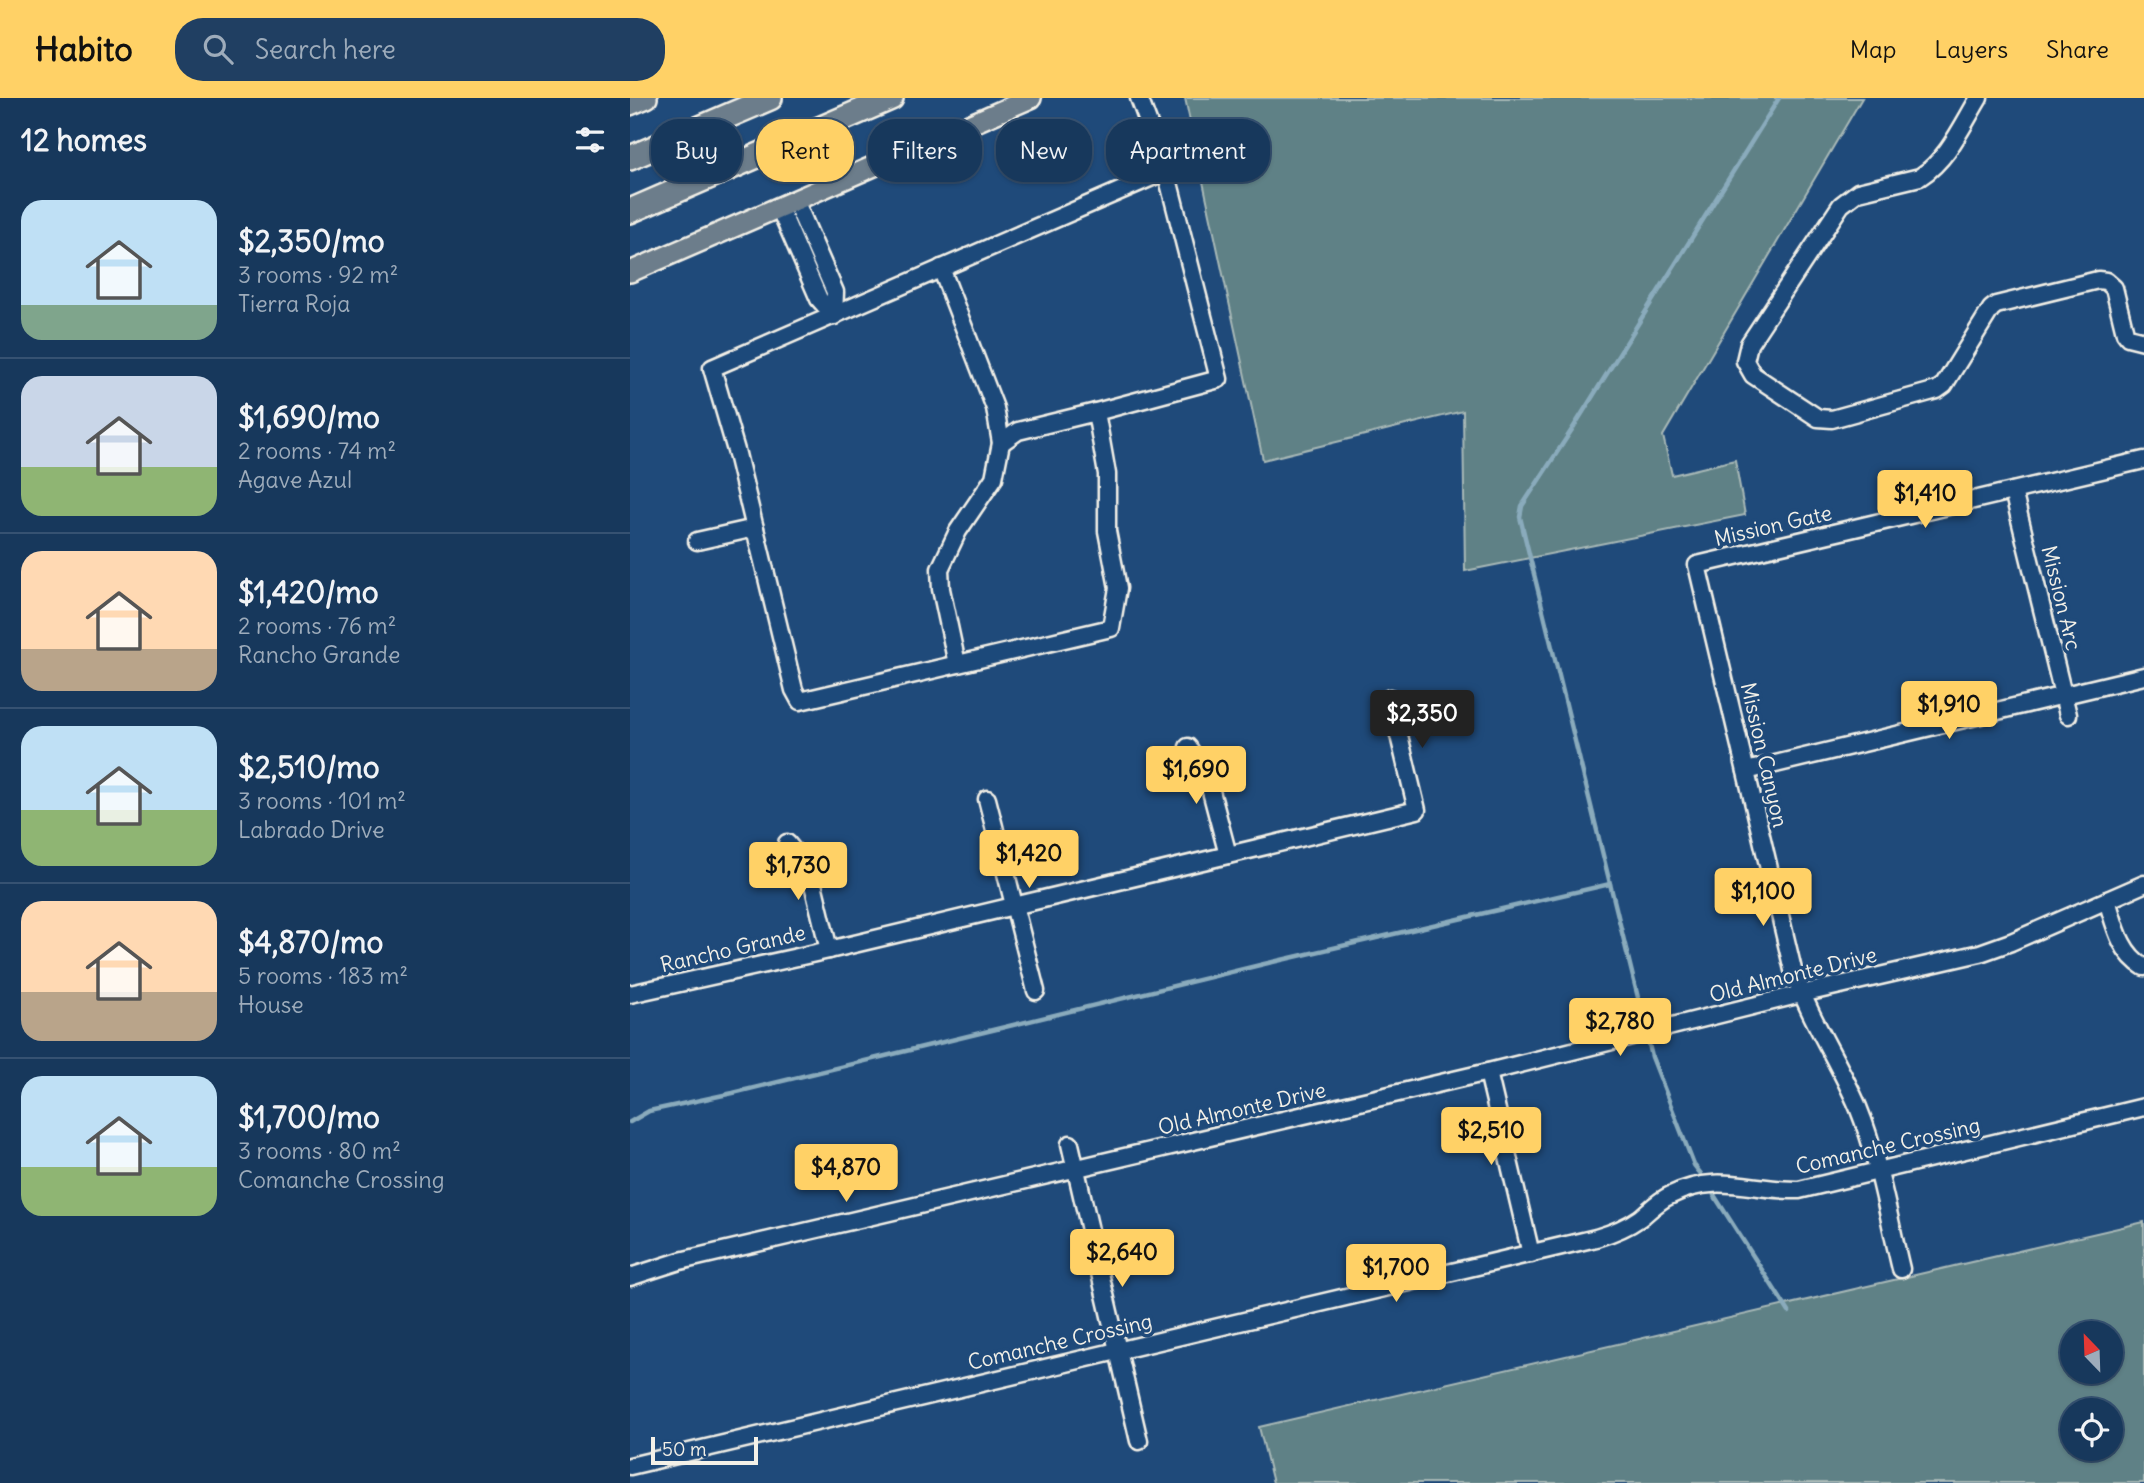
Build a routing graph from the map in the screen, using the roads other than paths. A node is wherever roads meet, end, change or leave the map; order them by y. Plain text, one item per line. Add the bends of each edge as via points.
1 (647, 98) edge
2 (770, 98) edge
3 (891, 98) edge
4 (1031, 98) edge
5 (1139, 98) edge
6 (1979, 98) edge
7 (630, 105) edge
8 (1147, 119) edge
9 (630, 158) edge
10 (1140, 182) edge
11 (1169, 182) edge
12 (787, 203) junction
13 (630, 211) edge
14 (941, 268) junction
15 (630, 271) edge
16 (834, 316) junction
17 (2144, 341) edge
18 (1096, 412) junction
19 (1001, 443) junction
20 (2144, 460) edge
21 (2013, 491) junction
22 (755, 528) junction
23 (697, 541) dead end
24 (1697, 565) joint
25 (957, 664) junction
26 (2144, 676) edge
27 (2063, 695) junction
28 (1390, 698) dead end
29 (2068, 715) dead end
30 (1188, 747) dead end
31 (1746, 771) junction
32 (987, 799) dead end
33 (787, 843) dead end
34 (1228, 855) junction
35 (2144, 884) edge
36 (2107, 900) junction
37 (1014, 906) junction
38 (829, 950) junction
39 (2144, 967) edge
40 (1036, 991) dead end
41 (630, 994) edge
42 (1801, 994) junction
43 (1488, 1072) junction
44 (2144, 1107) edge
45 (1070, 1144) dead end
46 (1076, 1170) junction
47 (1878, 1171) junction
48 (1531, 1254) junction
49 (1901, 1269) dead end
50 (630, 1277) edge
51 (1117, 1350) junction
52 (1139, 1441) dead end
53 (630, 1466) edge

1 - 7 main road
2 - 9 highway
3 - 13 highway
4 - 12 main road
5 - 8 street
6 - 17 street via 1935,167 1920,177 1858,192 1841,205 1749,344 1745,361 1753,375 1825,419 1929,394 1944,385 1996,305 2098,280 2114,288 2125,333
10 - 14 street
11 - 18 street via 1219,379
12 - 15 main road
12 - 16 street via 819,299
14 - 16 street
14 - 19 street via 995,408
16 - 22 street via 712,368
18 - 19 street via 1018,431
18 - 25 street via 1107,474 1107,531 1118,588 1111,628
19 - 25 street via 994,478 958,531 940,569
20 - 21 street, Mission Gate
21 - 24 street, Mission Gate
21 - 27 street, Mission Arc
22 - 23 street
22 - 25 street via 800,701
24 - 31 street, Mission Canyon
26 - 27 street
27 - 29 street, Mission Arc
27 - 31 street
28 - 34 street, Rancho Grande via 1417,810
30 - 34 street via 1208,776
31 - 42 street, Mission Canyon via 1783,936
32 - 37 street
33 - 38 street via 805,865
34 - 37 street, Rancho Grande
35 - 36 street, Old Almonte Drive
36 - 39 street via 2118,937 2133,960
36 - 42 street, Old Almonte Drive via 1980,953
37 - 38 street, Rancho Grande
37 - 40 street
38 - 41 street, Rancho Grande
42 - 43 street, Old Almonte Drive
42 - 47 street, Mission Canyon via 1857,1107
43 - 46 street, Old Almonte Drive
43 - 48 street
44 - 47 street, Comanche Crossing
45 - 46 street
46 - 50 street, Old Almonte Drive via 680,1261
46 - 51 street
47 - 48 street, Comanche Crossing via 1799,1189 1739,1183 1692,1187 1671,1195 1616,1232
47 - 49 street, Mission Canyon
48 - 51 street, Comanche Crossing
51 - 52 street
51 - 53 street, Comanche Crossing

